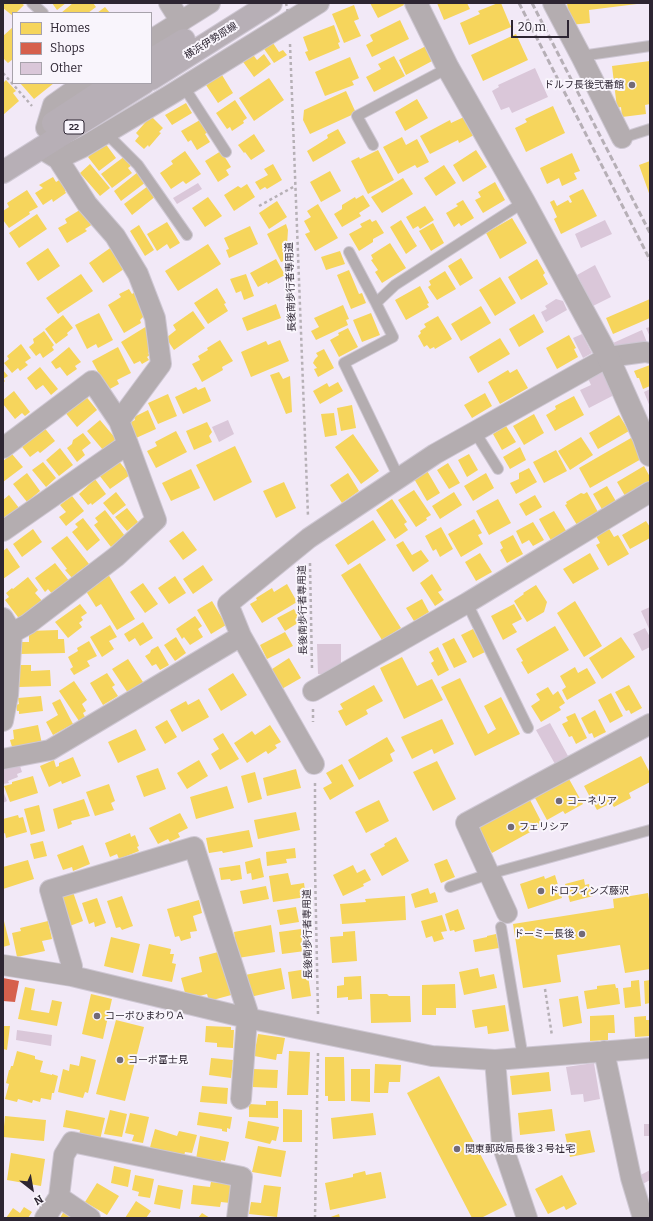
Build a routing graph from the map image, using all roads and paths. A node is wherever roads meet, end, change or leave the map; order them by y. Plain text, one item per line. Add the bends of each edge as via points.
1 (32, 3) edge
2 (169, 3) edge
3 (210, 3) edge
4 (243, 3) edge
5 (320, 3) edge
6 (416, 3) edge
7 (553, 3) edge
8 (284, 10) edge
9 (42, 12) edge
10 (181, 22) junction
11 (152, 39) edge
12 (650, 46) edge
13 (581, 56) junction
14 (152, 59) edge
15 (448, 68) junction
16 (3, 73) edge
17 (152, 78) edge
18 (12, 83) edge
19 (13, 84) edge
20 (83, 84) edge
21 (112, 84) edge
22 (143, 84) edge
23 (184, 87) junction
24 (53, 105) junction
25 (46, 128) junction
26 (650, 129) edge
27 (106, 133) junction
28 (622, 138) joint
29 (373, 145) dead end
30 (226, 152) dead end
31 (49, 154) junction
32 (3, 155) edge
33 (3, 172) edge
34 (295, 186) junction
35 (524, 202) junction
36 (259, 206) dead end
37 (187, 235) dead end
38 (349, 252) dead end
39 (376, 303) junction
40 (650, 353) edge
41 (608, 357) junction
42 (119, 421) junction
43 (475, 432) junction
44 (128, 444) junction
45 (3, 448) edge
46 (650, 455) edge
47 (498, 469) dead end
48 (399, 478) junction
49 (650, 492) edge
50 (3, 531) edge
51 (309, 538) junction
52 (467, 602) junction
53 (7, 625) edge
54 (241, 636) junction
55 (313, 692) junction
56 (3, 721) edge
57 (314, 728) dead end
58 (528, 728) dead end
59 (649, 729) edge
60 (3, 759) edge
61 (314, 764) joint
62 (650, 830) edge
63 (489, 874) junction
64 (450, 887) dead end
65 (504, 920) joint
66 (3, 965) edge
67 (72, 976) junction
68 (544, 989) dead end
69 (249, 1018) junction
70 (319, 1033) junction
71 (650, 1048) edge
72 (604, 1051) junction
73 (555, 1055) junction
74 (523, 1058) junction
75 (495, 1060) junction
76 (241, 1099) dead end
77 (59, 1197) junction
78 (45, 1218) edge
79 (90, 1218) edge
80 (237, 1218) edge
81 (315, 1218) edge
82 (527, 1218) edge
83 (643, 1218) edge

1 - 9 lane
2 - 10 street
3 - 10 street
4 - 14 main road, 横浜伊勢原線
5 - 8 street
6 - 15 street
7 - 13 street
8 - 17 main road, 横浜伊勢原線
8 - 23 street
8 - 34 path, 長後南歩行者専用道
10 - 11 street
12 - 13 lane
13 - 28 street
15 - 29 lane via 357,116
15 - 35 street
16 - 18 path
19 - 24 path via 38,113
20 - 24 street
21 - 25 main road, 22
22 - 31 main road, 22
23 - 27 street
23 - 30 lane
24 - 25 street
25 - 32 main road, 22
26 - 28 lane
27 - 31 street via 83,147
27 - 37 lane via 138,165
31 - 33 main road, 22
31 - 42 street via 115,236 138,274 156,318 161,364
34 - 36 path
34 - 51 path, 長後南歩行者専用道
35 - 39 lane via 395,286
35 - 41 street
38 - 39 lane
39 - 48 lane via 393,337 344,363
40 - 41 street
41 - 43 street
41 - 46 street
42 - 44 street
42 - 45 street via 92,381
43 - 47 lane
43 - 48 street
44 - 50 street
44 - 53 street via 156,520 117,556 28,624
48 - 51 street
49 - 52 street
51 - 54 street via 228,604
51 - 55 path, 長後南歩行者専用道
52 - 55 street
52 - 58 lane
53 - 56 street via 8,695
54 - 60 street via 50,750
54 - 61 street
55 - 57 path, 長後南歩行者専用道
59 - 63 street via 466,823
61 - 70 path, 長後南歩行者専用道
62 - 63 lane
63 - 64 lane
63 - 65 street
65 - 74 lane
66 - 67 street
67 - 69 street
67 - 69 street via 72,966 50,890 194,847
68 - 73 path
69 - 70 street
69 - 76 street
70 - 75 street via 432,1056
70 - 81 path, 長後南歩行者専用道
71 - 72 street
72 - 73 street
72 - 83 street via 631,1178
73 - 74 street
74 - 75 street
75 - 82 street via 502,1144
77 - 78 street
77 - 79 street
77 - 80 street via 64,1155 72,1142 242,1177

